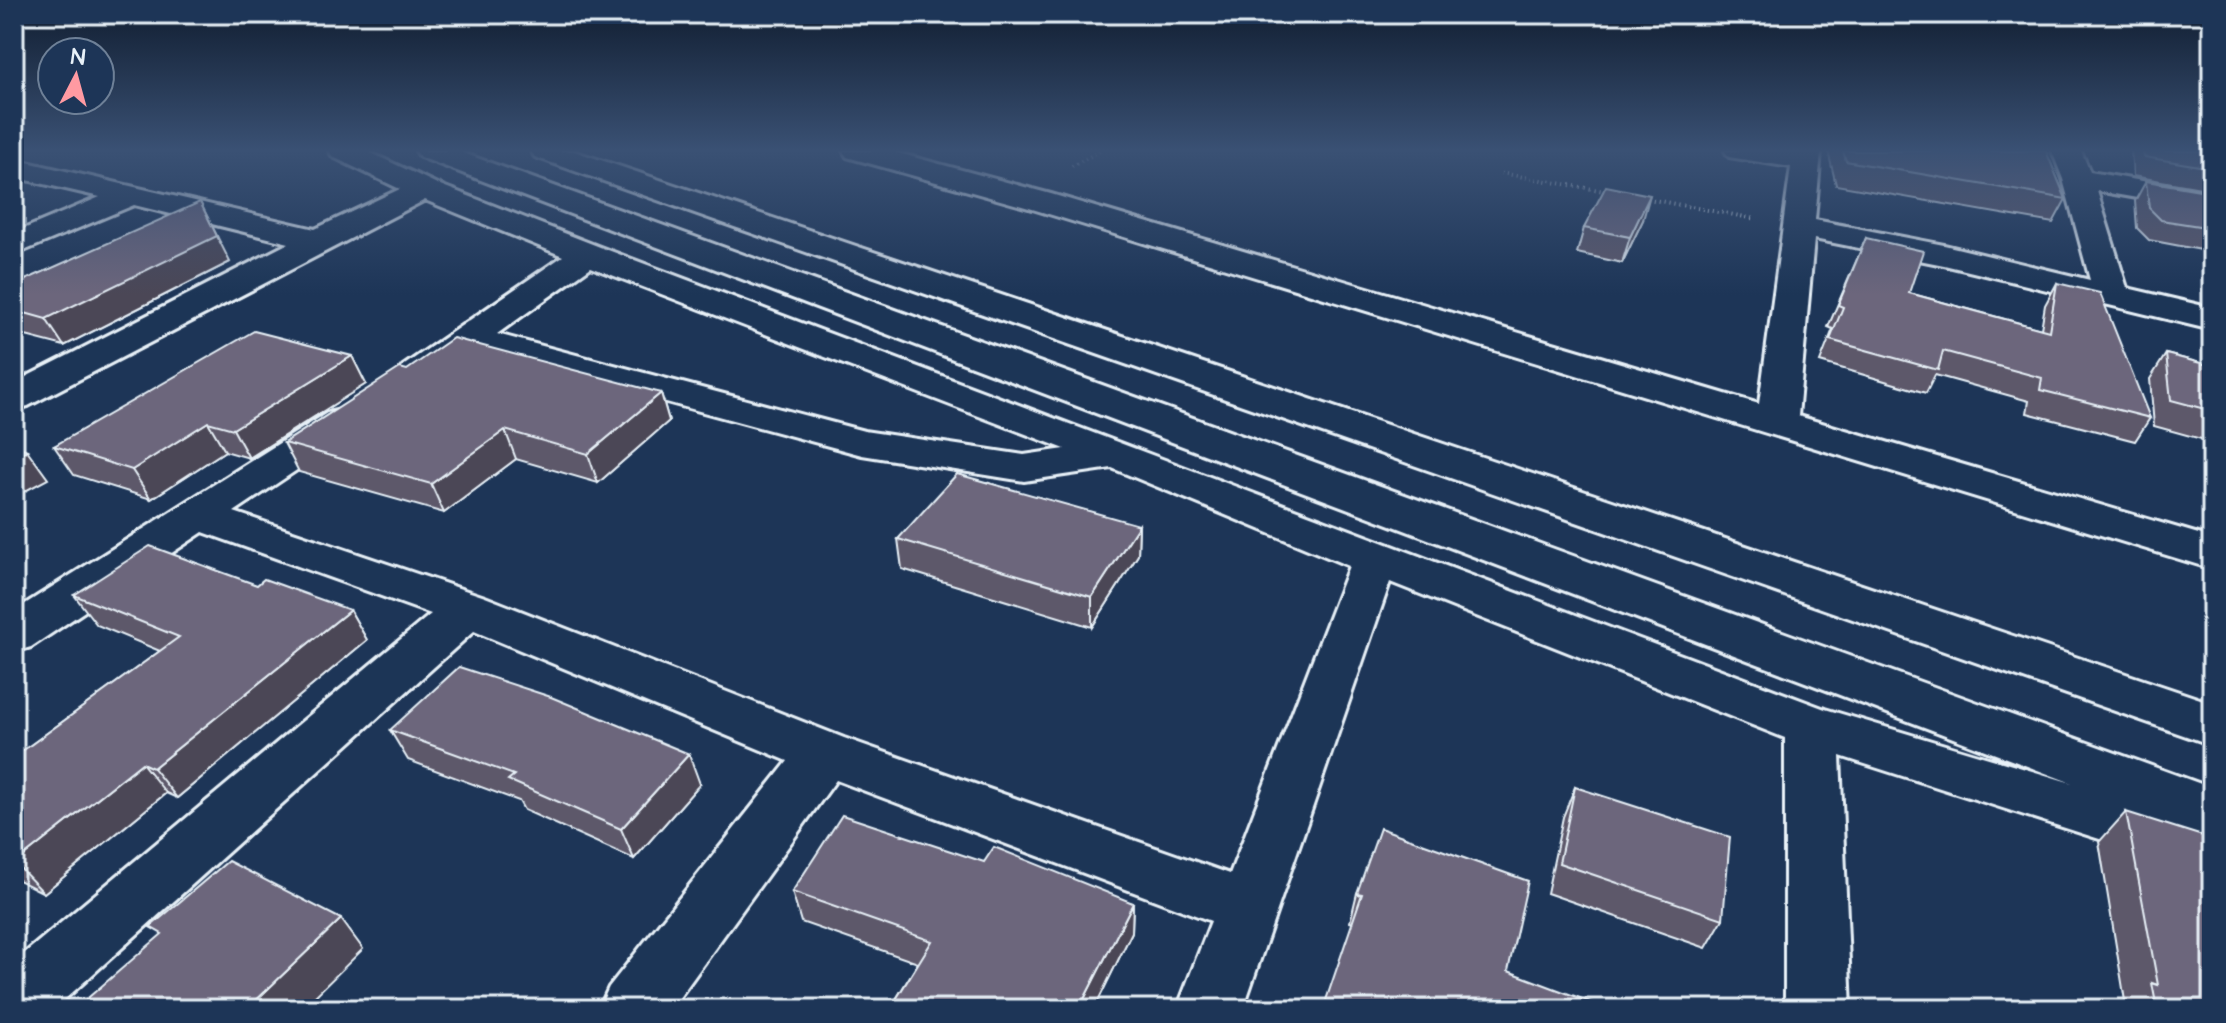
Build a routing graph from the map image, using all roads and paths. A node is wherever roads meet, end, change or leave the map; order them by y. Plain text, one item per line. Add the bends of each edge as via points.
1 (123, 199) edge
2 (148, 199) edge
3 (383, 199) edge
4 (482, 199) edge
5 (507, 199) edge
6 (684, 199) edge
7 (1029, 199) edge
8 (1646, 199) edge
9 (1802, 199) edge
10 (2082, 199) edge
11 (1799, 226) junction
12 (319, 240) junction
13 (14, 245) edge
14 (588, 254) junction
15 (2112, 296) junction
16 (2212, 319) edge
17 (470, 338) junction
18 (14, 398) edge
19 (1777, 423) junction
20 (1117, 455) junction
21 (198, 515) junction
22 (2212, 554) edge
23 (1375, 559) junction
24 (468, 609) junction
25 (14, 634) edge
26 (2212, 724) edge
27 (1812, 726) junction
28 (825, 753) junction
29 (2212, 812) edge
30 (2212, 850) edge
31 (1248, 908) junction
32 (14, 1003) edge
33 (632, 1009) edge
34 (1210, 1009) edge
35 (1818, 1009) edge

1 - 13 street
2 - 12 street
3 - 12 street
4 - 14 street
5 - 29 street
6 - 26 street
7 - 19 street
8 - 11 path
9 - 11 street
10 - 15 street
11 - 15 street
11 - 19 street
12 - 18 street
14 - 17 street
14 - 20 street
15 - 16 street
17 - 20 street via 862,443 1024,468
17 - 21 street
19 - 22 street
20 - 23 street
21 - 24 street
21 - 25 street
23 - 27 street
23 - 31 street
24 - 28 street
24 - 32 street
27 - 30 street
27 - 35 street
28 - 31 street
28 - 33 street
31 - 34 street

